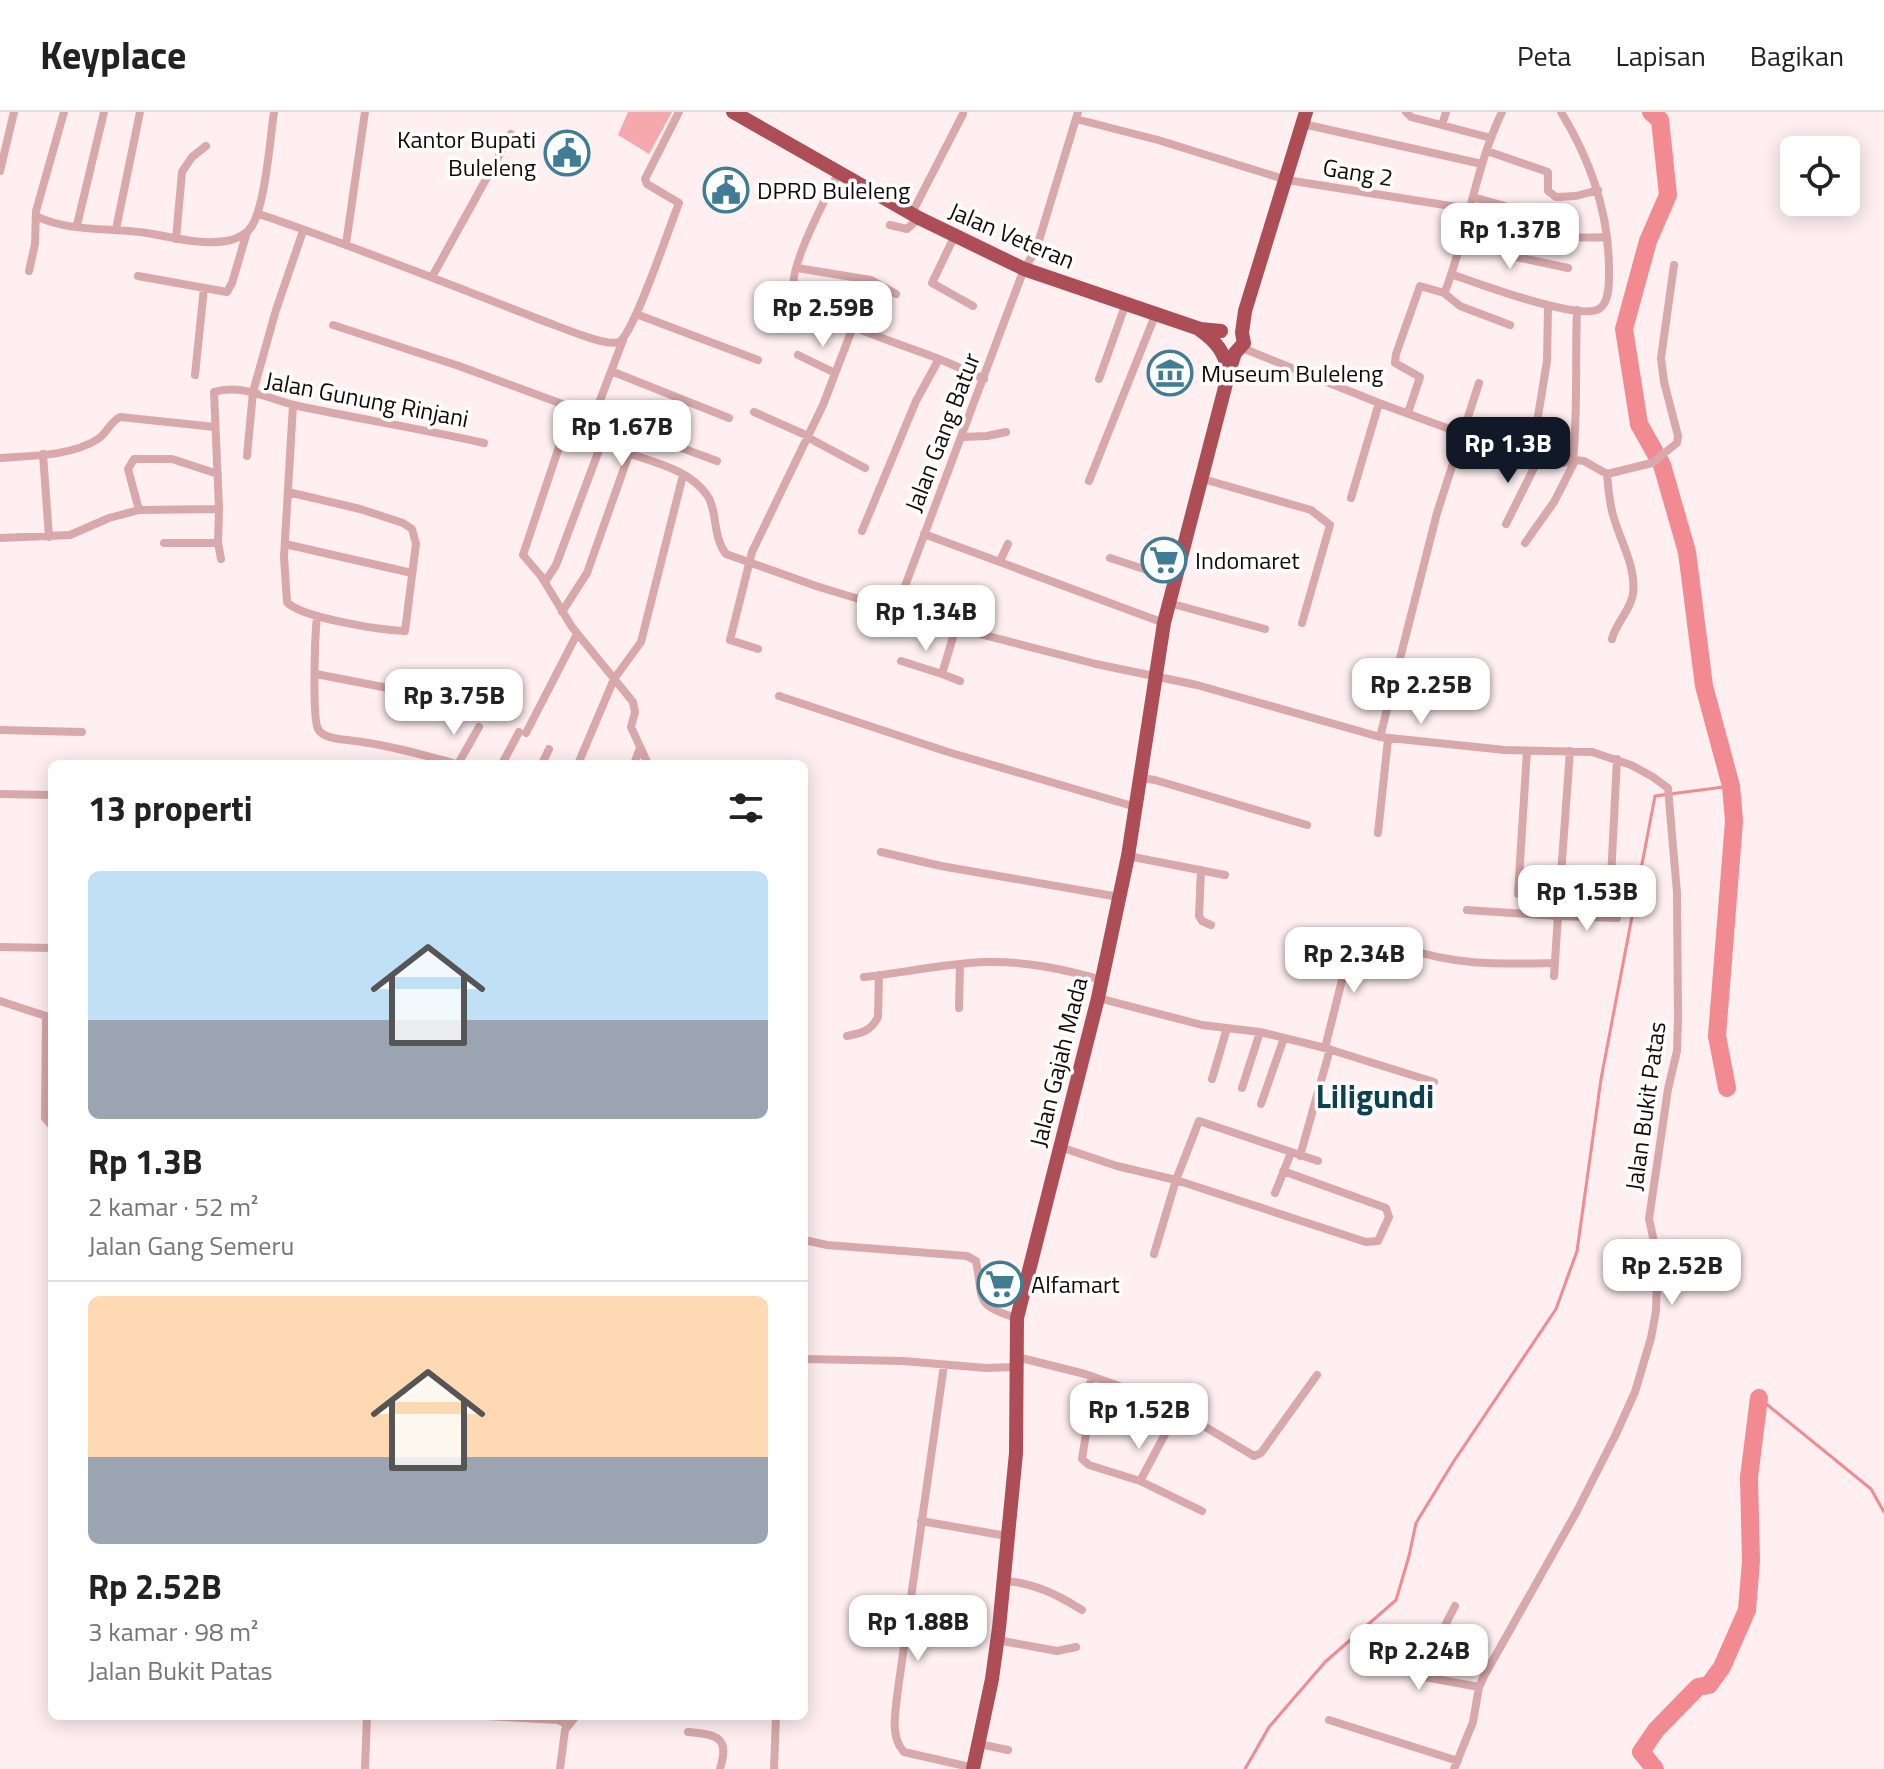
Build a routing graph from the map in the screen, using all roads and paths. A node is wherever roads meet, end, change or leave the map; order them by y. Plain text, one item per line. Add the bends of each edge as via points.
1 (14, 112) edge
2 (64, 112) edge
3 (104, 112) edge
4 (140, 112) edge
5 (274, 112) edge
6 (365, 112) edge
7 (679, 112) edge
8 (733, 112) edge
9 (1406, 112) edge
10 (1446, 112) edge
11 (1502, 112) edge
12 (1561, 112) edge
13 (963, 114) dead end
14 (1077, 115) edge
15 (1305, 118) edge
16 (1442, 125) junction
17 (511, 134) dead end
18 (1491, 138) junction
19 (206, 146) dead end
20 (1487, 151) junction
21 (1482, 164) junction
22 (0, 171) edge
23 (838, 174) junction
24 (1287, 180) junction
25 (1598, 190) junction
26 (1473, 197) junction
27 (1505, 206) dead end
28 (259, 214) junction
29 (1469, 214) junction
30 (915, 216) junction
31 (38, 217) junction
32 (77, 225) junction
33 (890, 225) dead end
34 (116, 229) junction
35 (248, 231) junction
36 (303, 231) junction
37 (955, 235) junction
38 (1607, 237) junction
39 (1463, 238) junction
40 (176, 239) junction
41 (346, 244) junction
42 (1674, 265) dead end
43 (797, 268) junction
44 (1568, 268) dead end
45 (1024, 269) junction
46 (29, 271) dead end
47 (1451, 274) junction
48 (138, 276) dead end
49 (432, 277) junction
50 (204, 288) junction
51 (1444, 293) junction
52 (896, 294) dead end
53 (1126, 303) junction
54 (973, 306) dead end
55 (1548, 306) junction
56 (1577, 310) junction
57 (1156, 313) junction
58 (636, 314) junction
59 (333, 325) dead end
60 (1510, 325) dead end
61 (853, 327) junction
62 (623, 339) junction
63 (1230, 341) junction
64 (798, 355) dead end
65 (939, 359) junction
66 (758, 360) dead end
67 (611, 371) junction
68 (835, 373) junction
69 (195, 375) dead end
70 (984, 379) junction
71 (1099, 379) dead end
72 (1479, 383) dead end
73 (253, 392) junction
74 (1379, 403) junction
75 (293, 405) junction
76 (754, 412) dead end
77 (1408, 413) junction
78 (596, 417) junction
79 (729, 418) dead end
80 (215, 427) junction
81 (564, 432) dead end
82 (1006, 432) dead end
83 (1463, 433) junction
84 (808, 436) junction
85 (962, 437) junction
86 (602, 442) junction
87 (484, 443) dead end
88 (43, 454) junction
89 (629, 454) junction
90 (247, 456) dead end
91 (0, 458) edge
92 (1534, 460) junction
93 (1574, 460) junction
94 (717, 461) dead end
95 (865, 468) dead end
96 (218, 474) junction
97 (1607, 474) junction
98 (683, 475) junction
99 (1203, 479) junction
100 (1089, 481) dead end
101 (288, 492) junction
102 (1351, 498) dead end
103 (219, 509) junction
104 (139, 510) junction
105 (1506, 524) dead end
106 (862, 531) dead end
107 (924, 534) junction
108 (49, 537) junction
109 (0, 538) edge
110 (164, 543) dead end
111 (218, 543) junction
112 (1525, 543) dead end
113 (285, 544) junction
114 (1008, 544) dead end
115 (1110, 558) dead end
116 (221, 559) dead end
117 (1000, 561) junction
118 (748, 562) junction
119 (412, 573) junction
120 (1175, 579) junction
121 (545, 582) junction
122 (1169, 603) junction
123 (896, 610) junction
124 (562, 612) junction
125 (317, 617) junction
126 (1164, 623) junction
127 (1302, 623) dead end
128 (956, 627) junction
129 (1265, 629) dead end
130 (577, 634) junction
131 (1612, 639) dead end
132 (758, 649) dead end
133 (901, 661) dead end
134 (316, 674) junction
135 (942, 674) junction
136 (1155, 677) junction
137 (614, 679) junction
138 (960, 681) dead end
139 (388, 688) dead end
140 (779, 696) dead end
141 (479, 727) dead end
142 (0, 730) edge
143 (82, 732) dead end
144 (1384, 738) junction
145 (640, 748) junction
146 (549, 749) dead end
147 (1527, 751) junction
148 (1570, 751) junction
149 (1617, 759) junction
150 (442, 760) edge
151 (459, 760) edge
152 (504, 760) edge
153 (544, 760) edge
154 (580, 760) edge
155 (636, 760) edge
156 (646, 760) edge
157 (1140, 778) junction
158 (0, 794) edge
159 (48, 795) edge
160 (1136, 807) junction
161 (1307, 825) dead end
162 (1378, 833) dead end
163 (881, 852) dead end
164 (1128, 856) junction
165 (1201, 870) junction
166 (1225, 875) dead end
167 (1594, 875) dead end
168 (1611, 878) dead end
169 (1518, 894) dead end
170 (1119, 897) junction
171 (1467, 910) dead end
172 (1558, 916) junction
173 (1592, 917) junction
174 (1617, 918) dead end
175 (1211, 925) dead end
176 (1362, 936) dead end
177 (0, 947) edge
178 (1402, 947) dead end
179 (48, 948) edge
180 (1555, 963) junction
181 (960, 964) junction
182 (879, 975) junction
183 (1554, 976) dead end
184 (864, 977) dead end
185 (1102, 980) junction
186 (1098, 998) junction
187 (0, 1001) edge
188 (959, 1008) dead end
189 (48, 1016) edge
190 (1227, 1028) junction
191 (1260, 1032) junction
192 (847, 1036) dead end
193 (1284, 1038) junction
194 (1327, 1048) junction
195 (1212, 1079) dead end
196 (1434, 1082) dead end
197 (1242, 1088) dead end
198 (48, 1090) edge
199 (1261, 1104) dead end
200 (48, 1121) edge
201 (1059, 1147) junction
202 (1295, 1154) junction
203 (1318, 1161) dead end
204 (1283, 1171) junction
205 (1176, 1180) junction
206 (1275, 1193) dead end
207 (808, 1241) edge
208 (1154, 1254) dead end
209 (1017, 1318) junction
210 (808, 1359) edge
211 (1016, 1362) junction
212 (944, 1365) junction
213 (1317, 1375) dead end
214 (1092, 1377) junction
215 (1178, 1410) junction
216 (1140, 1481) junction
217 (1202, 1511) dead end
218 (921, 1521) junction
219 (1007, 1536) junction
220 (1003, 1581) junction
221 (1455, 1606) dead end
222 (1082, 1610) dead end
223 (908, 1616) junction
224 (957, 1616) dead end
225 (878, 1617) dead end
226 (997, 1640) junction
227 (1076, 1647) dead end
228 (1373, 1654) dead end
229 (1419, 1676) junction
230 (1479, 1687) junction
231 (367, 1720) edge
232 (558, 1720) edge
233 (572, 1720) edge
234 (776, 1720) edge
235 (1329, 1720) dead end
236 (568, 1725) junction
237 (688, 1732) dead end
238 (979, 1744) junction
239 (1008, 1750) dead end
240 (1456, 1765) edge
241 (973, 1768) edge
242 (365, 1769) edge
243 (560, 1769) edge
244 (720, 1769) edge
245 (774, 1769) edge

1 - 22 street
2 - 31 street
3 - 32 street
4 - 34 street
5 - 28 street
6 - 41 street
7 - 58 street via 645,179 679,203
8 - 23 highway, Jalan Veteran
9 - 16 street
10 - 16 street
11 - 18 street
12 - 25 street
13 - 30 street
14 - 24 street, Gang 2
14 - 45 street, Jalan Gang Batur via 1040,239
15 - 21 street
15 - 24 highway, Jalan Gajah Mada
16 - 18 street
17 - 49 street
18 - 20 street
19 - 40 street via 182,172
20 - 21 street
20 - 25 street via 1548,172 1548,191 1556,197
21 - 26 street
23 - 30 highway, Jalan Veteran
23 - 43 street
24 - 29 street, Gang 2
24 - 63 highway, Jalan Gajah Mada via 1245,311
25 - 38 street
26 - 27 street
26 - 29 street
28 - 35 street
28 - 36 street
29 - 38 street, Gang 2 via 1513,232
29 - 39 street
30 - 33 street via 907,229
30 - 37 highway, Jalan Veteran
31 - 32 street
31 - 46 street
32 - 34 street
34 - 40 street
35 - 40 street via 227,241
35 - 50 street via 230,288
36 - 41 street
36 - 73 street
37 - 45 highway, Jalan Veteran
37 - 54 street via 932,283
38 - 56 street via 1608,294 1599,309
39 - 44 street
39 - 47 street
41 - 49 street
42 - 97 street via 1661,358 1676,446 1652,463
43 - 52 street via 871,280
43 - 61 street via 793,283 800,298
45 - 53 highway, Jalan Veteran
45 - 70 street, Jalan Gang Batur
47 - 51 street
47 - 55 street
48 - 50 street
49 - 62 street via 565,329 609,343
50 - 69 street
51 - 60 street via 1460,306
51 - 77 street via 1420,286 1396,354 1395,363 1420,377
53 - 57 highway, Jalan Veteran
53 - 71 street
55 - 56 street
55 - 92 street via 1548,354
56 - 93 street
57 - 63 highway, Jalan Veteran
57 - 100 street
58 - 62 street
58 - 66 street
59 - 78 street
61 - 65 street
61 - 68 street
62 - 67 street
63 - 74 street
63 - 99 highway, Jalan Gajah Mada via 1229,372
64 - 68 street
65 - 70 street
65 - 106 street
67 - 78 street
67 - 79 street
68 - 84 street
70 - 85 street, Jalan Gang Batur
72 - 83 street
73 - 75 street, Jalan Gunung Rinjani
73 - 80 street via 214,392
73 - 90 street, Jalan Gunung Rinjani
74 - 77 street
74 - 102 street
75 - 87 street, Jalan Gunung Rinjani
75 - 101 street
76 - 84 street
77 - 83 street
78 - 86 street via 594,432
78 - 94 street
80 - 88 street via 120,417 92,443
80 - 96 street
81 - 121 street via 523,552
82 - 85 street
83 - 92 street
83 - 144 street via 1419,578
84 - 95 street
84 - 118 street
85 - 107 street, Jalan Gang Batur
86 - 89 street
86 - 121 street
88 - 91 street
88 - 108 street
89 - 98 street
89 - 124 street via 587,573
92 - 93 street
92 - 105 street
93 - 97 street
93 - 112 street via 1554,502
96 - 103 street
96 - 104 street via 172,459 134,459 128,469
97 - 131 street via 1633,592
98 - 118 street via 707,495 720,544 730,556
98 - 137 street via 641,642
99 - 120 highway, Jalan Gajah Mada
99 - 127 street via 1311,510 1330,525
101 - 113 street
101 - 119 street via 408,525 416,539
103 - 104 street
103 - 111 street
104 - 108 street
107 - 117 street
107 - 123 street, Jalan Gang Batur
108 - 109 street
110 - 111 street
111 - 116 street
113 - 119 street
113 - 125 street via 287,602
114 - 117 street
115 - 120 street
117 - 126 street
118 - 123 street
118 - 132 street via 730,640
119 - 125 street via 405,631
120 - 122 highway, Jalan Gajah Mada
121 - 124 street
122 - 126 highway, Jalan Gajah Mada
122 - 129 street
123 - 128 street
124 - 130 street
125 - 134 street
126 - 136 highway, Jalan Gajah Mada
128 - 135 street
128 - 136 street
130 - 137 street
130 - 152 street
133 - 135 street
134 - 139 street
134 - 150 street via 317,725 325,735
135 - 138 street
136 - 144 street, Jalan Bukit Patas
136 - 157 highway, Jalan Gajah Mada
137 - 145 street via 633,702 631,727
137 - 154 street
140 - 160 street
141 - 151 street
142 - 143 street
144 - 147 street, Jalan Bukit Patas
144 - 162 street
145 - 155 street
145 - 156 street
146 - 153 street
147 - 148 street, Jalan Bukit Patas
147 - 169 street
148 - 149 street, Jalan Bukit Patas
148 - 172 street
149 - 168 street
149 - 230 street, Jalan Bukit Patas via 1653,777 1669,792 1677,893 1678,1027 1650,1210 1656,1311 1624,1419
157 - 160 highway, Jalan Gajah Mada
157 - 161 street
158 - 159 street
160 - 164 highway, Jalan Gajah Mada
163 - 170 street
164 - 165 street
164 - 170 highway, Jalan Gajah Mada
165 - 166 street
165 - 175 street via 1199,916
167 - 173 street
170 - 185 highway, Jalan Gajah Mada
171 - 172 street
172 - 173 street
172 - 180 street
173 - 174 street
176 - 194 street via 1342,980
177 - 179 street
178 - 180 street via 1482,965
180 - 183 street
181 - 182 street
181 - 185 street via 1029,964
181 - 188 street
182 - 184 street
182 - 192 street via 876,1022 868,1031
185 - 186 highway, Jalan Gajah Mada
186 - 190 street
186 - 201 highway, Jalan Gajah Mada
187 - 189 street
190 - 191 street
190 - 195 street
191 - 193 street
191 - 197 street
193 - 194 street
193 - 199 street
194 - 196 street
194 - 202 street
198 - 200 street
201 - 205 street
201 - 209 highway, Jalan Gajah Mada
202 - 203 street
202 - 204 street
202 - 205 street via 1199,1121
204 - 205 street via 1386,1208 1389,1217 1378,1241 1366,1242
204 - 206 street
205 - 208 street
207 - 209 street via 967,1256 976,1261 984,1303
209 - 211 highway, Jalan Gajah Mada
210 - 212 street
211 - 212 street
211 - 214 street
211 - 219 highway, Jalan Gajah Mada via 1016,1453
212 - 218 street
213 - 215 street via 1258,1455
214 - 215 street
214 - 216 street via 1081,1419 1087,1427 1082,1459
215 - 216 street
216 - 217 street
218 - 219 street
218 - 223 street
219 - 220 highway, Jalan Gajah Mada
220 - 222 street via 1031,1585
220 - 226 highway, Jalan Gajah Mada
221 - 229 street
223 - 224 street
223 - 225 street
223 - 241 street via 896,1703 897,1742 909,1753
226 - 227 street via 1057,1651
226 - 238 highway, Jalan Gajah Mada
228 - 229 street
229 - 230 street
230 - 240 street, Jalan Bukit Patas via 1473,1722
231 - 242 street
232 - 236 street
233 - 236 street
234 - 245 street
235 - 240 street
236 - 243 street
237 - 244 street via 721,1740 725,1750
238 - 239 street
238 - 241 highway, Jalan Gajah Mada

